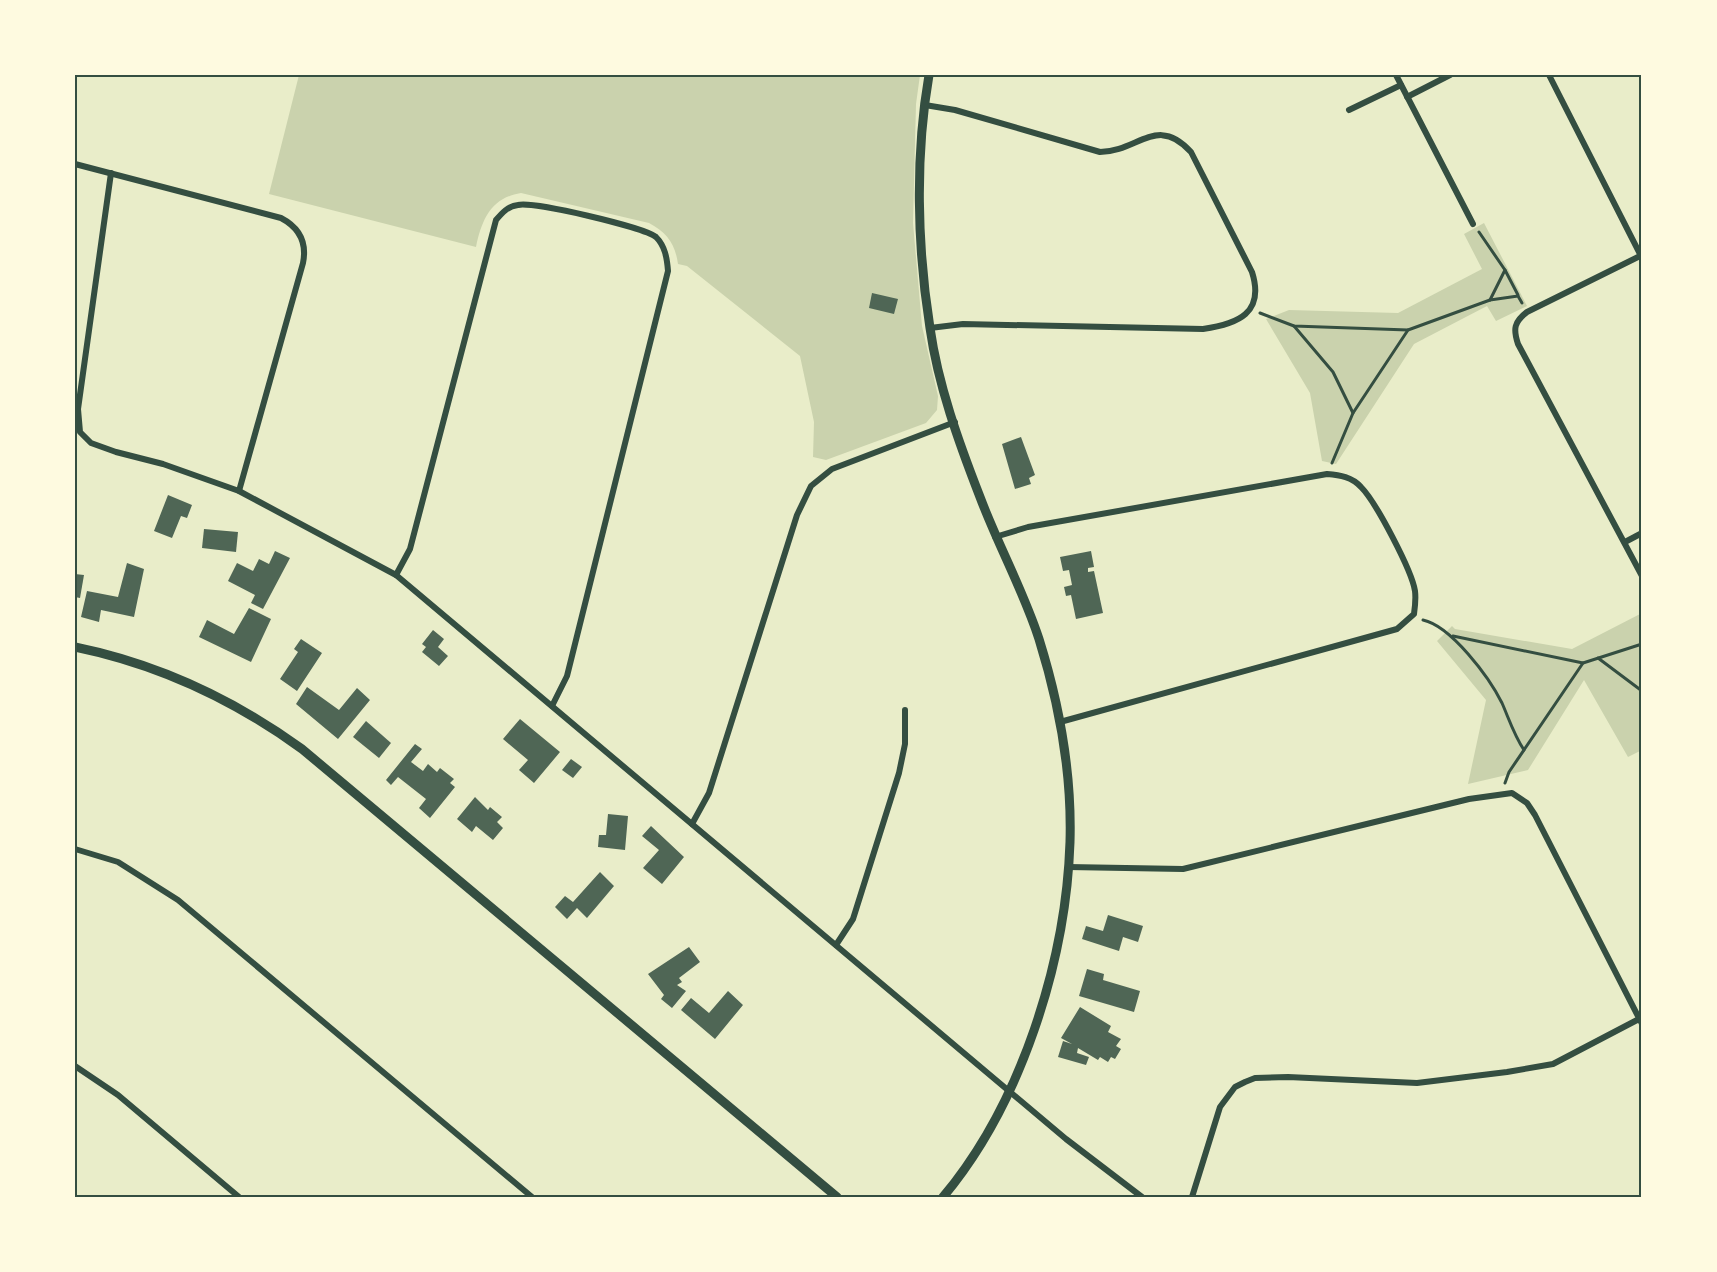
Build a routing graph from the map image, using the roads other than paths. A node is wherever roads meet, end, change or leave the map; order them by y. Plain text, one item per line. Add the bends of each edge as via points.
1 (929, 75) edge
2 (1396, 75) edge
3 (1450, 75) edge
4 (1549, 75) edge
5 (1401, 85) junction
6 (1407, 97) junction
7 (925, 105) junction
8 (1349, 110) dead end
9 (75, 164) edge
10 (111, 173) junction
11 (1473, 224) road end
12 (1642, 256) edge
13 (930, 328) junction
14 (954, 422) junction
15 (239, 491) junction
16 (1642, 533) edge
17 (995, 537) junction
18 (1625, 542) junction
19 (396, 574) junction
20 (1642, 576) edge
21 (75, 646) edge
22 (552, 706) junction
23 (905, 710) dead end
24 (1060, 722) junction
25 (692, 824) junction
26 (75, 849) edge
27 (1068, 867) junction
28 (836, 945) junction
29 (1641, 1021) edge
30 (75, 1066) edge
31 (1009, 1089) junction
32 (239, 1197) edge
33 (532, 1197) edge
34 (837, 1197) edge
35 (943, 1197) edge
36 (1142, 1197) edge
37 (1192, 1197) edge

1 - 7 street
2 - 5 street
3 - 6 street
4 - 12 street
5 - 6 street
5 - 8 street
6 - 11 street
7 - 13 street via 921,221
7 - 13 street via 1100,152 1120,150 1154,135 1181,140 1191,152 1252,272 1256,289 1251,310 1230,325 1203,329 963,324
9 - 10 street
10 - 15 street via 78,409 80,432 91,443 116,453 163,464
10 - 15 street via 271,216 287,222 302,236 303,263
12 - 18 street via 1527,312 1516,321 1514,329 1518,344
13 - 14 street
14 - 17 street
14 - 25 street via 831,469 811,486 797,515 709,793
15 - 19 street
16 - 18 street
17 - 24 street via 1039,639
17 - 24 street via 1028,527 1330,474 1351,480 1370,498 1410,574 1414,614 1396,629
18 - 20 street
19 - 22 street
19 - 22 street via 410,549 496,220 519,204 530,204 648,232 663,246 668,271 567,676
21 - 34 street via 188,682 241,709 302,748
22 - 25 street
23 - 28 street via 905,744 899,773 853,919
24 - 27 street via 1069,810
25 - 28 street
26 - 33 street via 118,862 178,900
27 - 29 street via 1183,869 1502,793 1520,797 1535,815
27 - 31 street via 1048,986
28 - 31 street
29 - 37 street via 1552,1064 1507,1072 1417,1083 1255,1078 1235,1087 1220,1107
30 - 32 street via 118,1095
31 - 35 street via 977,1151
31 - 36 street

